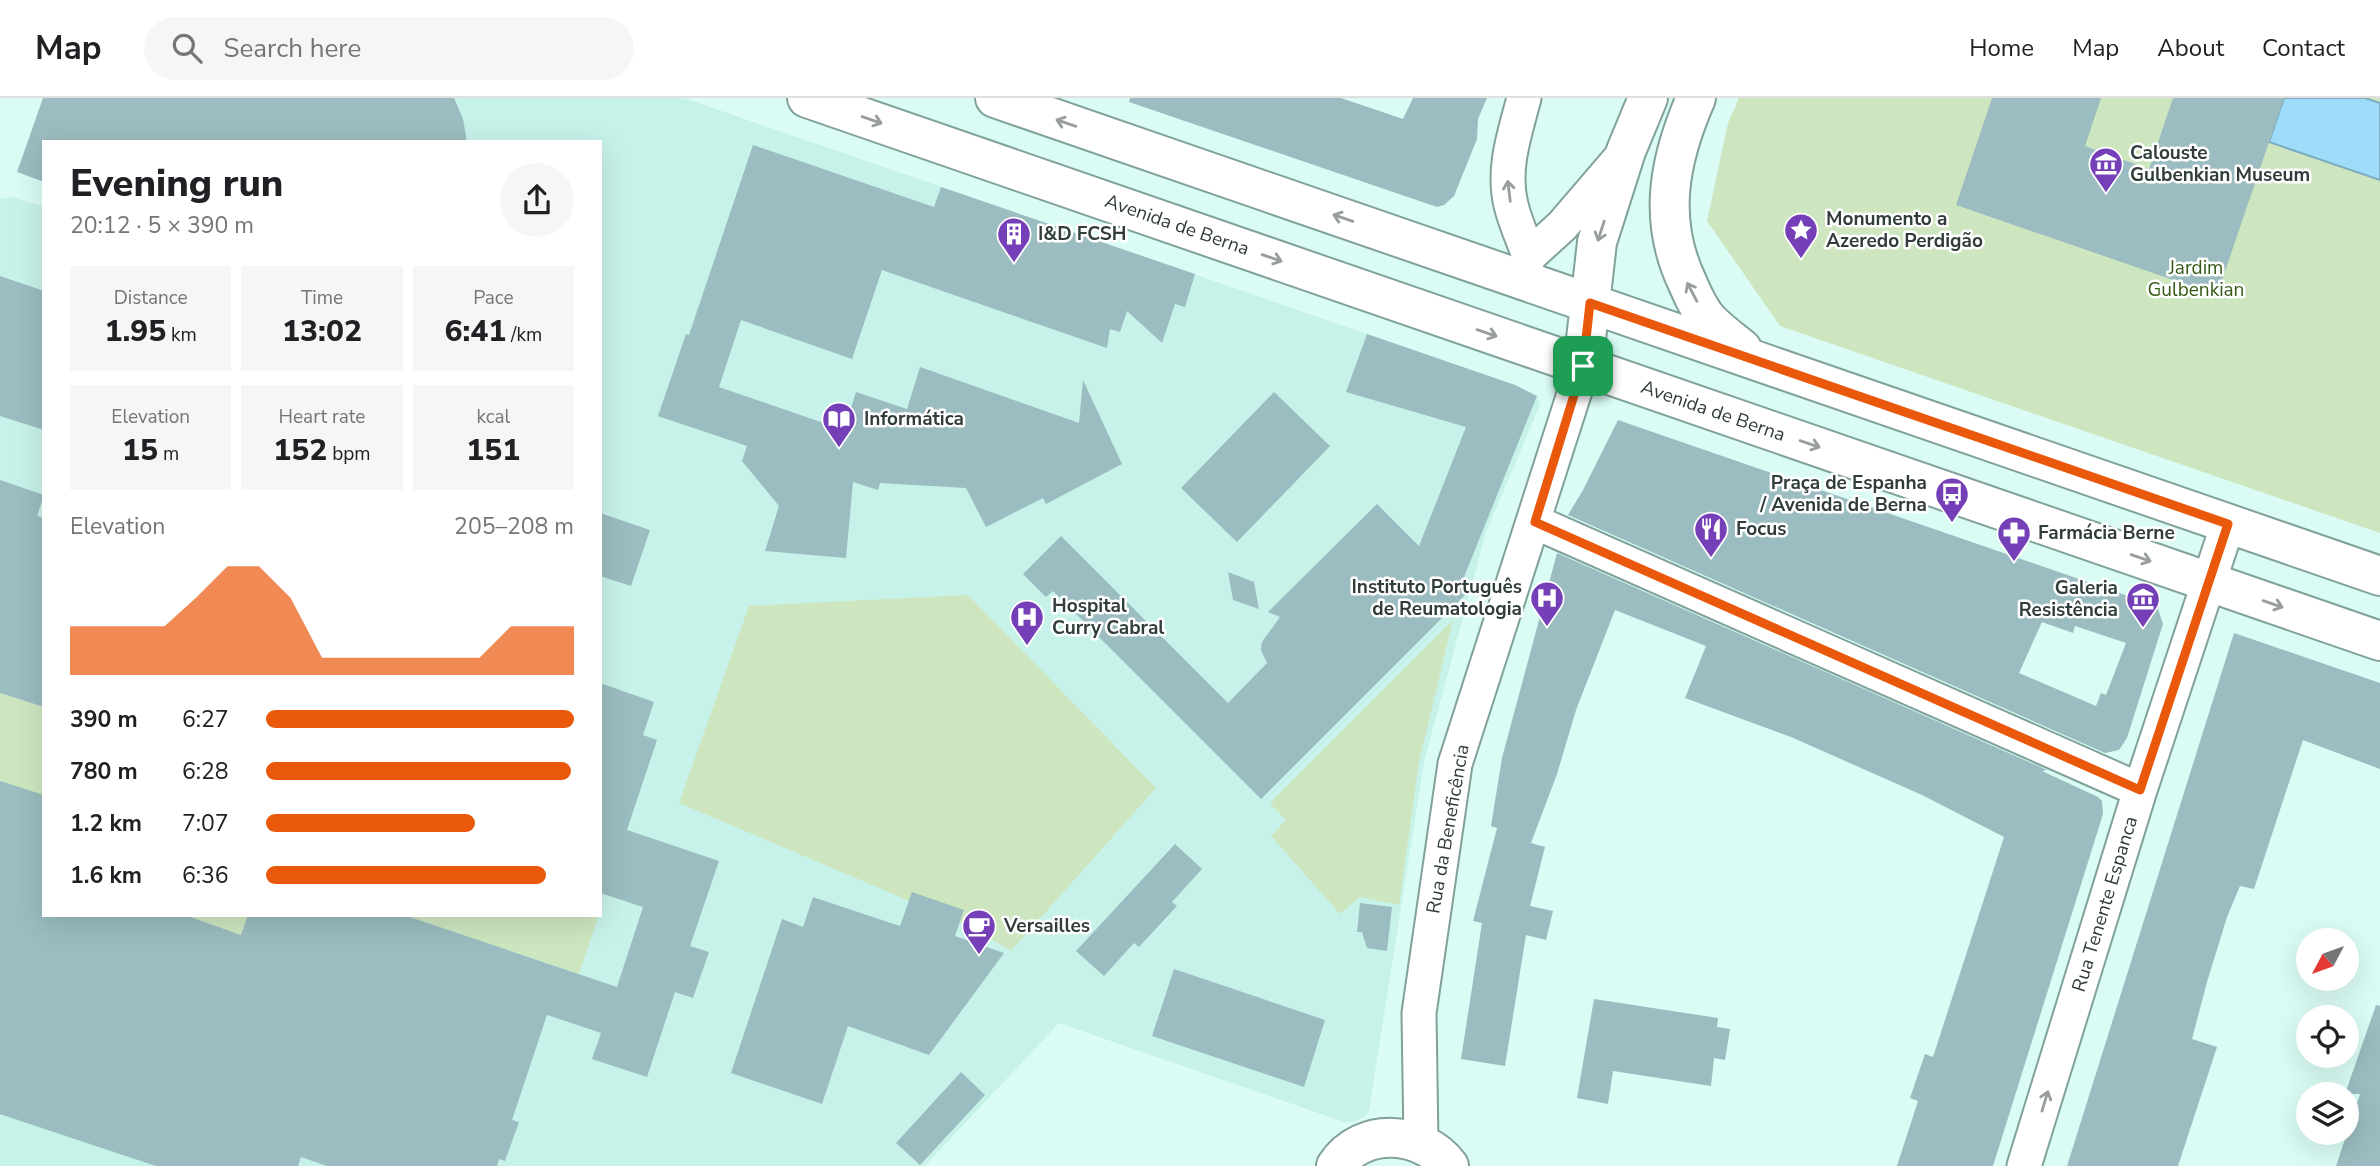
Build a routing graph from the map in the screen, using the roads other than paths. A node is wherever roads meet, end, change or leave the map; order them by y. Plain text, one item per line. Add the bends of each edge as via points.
1 (807, 98) edge
2 (995, 98) edge
3 (1524, 98) edge
4 (1648, 98) edge
5 (1696, 98) edge
6 (1626, 151) junction
7 (1526, 268) junction
8 (1590, 303) junction
9 (1754, 360) junction
10 (1583, 366) junction
11 (1535, 522) junction
12 (2228, 524) junction
13 (2380, 576) edge
14 (2209, 582) junction
15 (2380, 641) edge
16 (2140, 790) junction
17 (1435, 1154) edge
18 (1336, 1166) edge
19 (2025, 1166) edge

1 -> 10 main road, Avenida de Berna
7 -> 2 main road
7 -> 3 street via 1508,178 1508,159
4 - 6 main road
9 -> 5 main road via 1708,320 1676,253 1670,180
6 - 7 street
6 -> 8 main road via 1597,242
7 - 8 main road
8 - 9 main road
8 - 10 main road
9 - 12 main road
10 - 11 street, Rua da Beneficência
10 -> 14 main road, Avenida de Berna
11 - 16 street
11 - 17 street, Rua da Beneficência via 1455,764 1419,1013
12 - 13 main road
12 - 14 street, Rua Tenente Espanca
14 -> 15 main road, Avenida de Berna
14 - 16 street, Rua Tenente Espanca
19 -> 16 street, Rua Tenente Espanca
17 - 18 main road via 1397,1137 1373,1140 1351,1151

